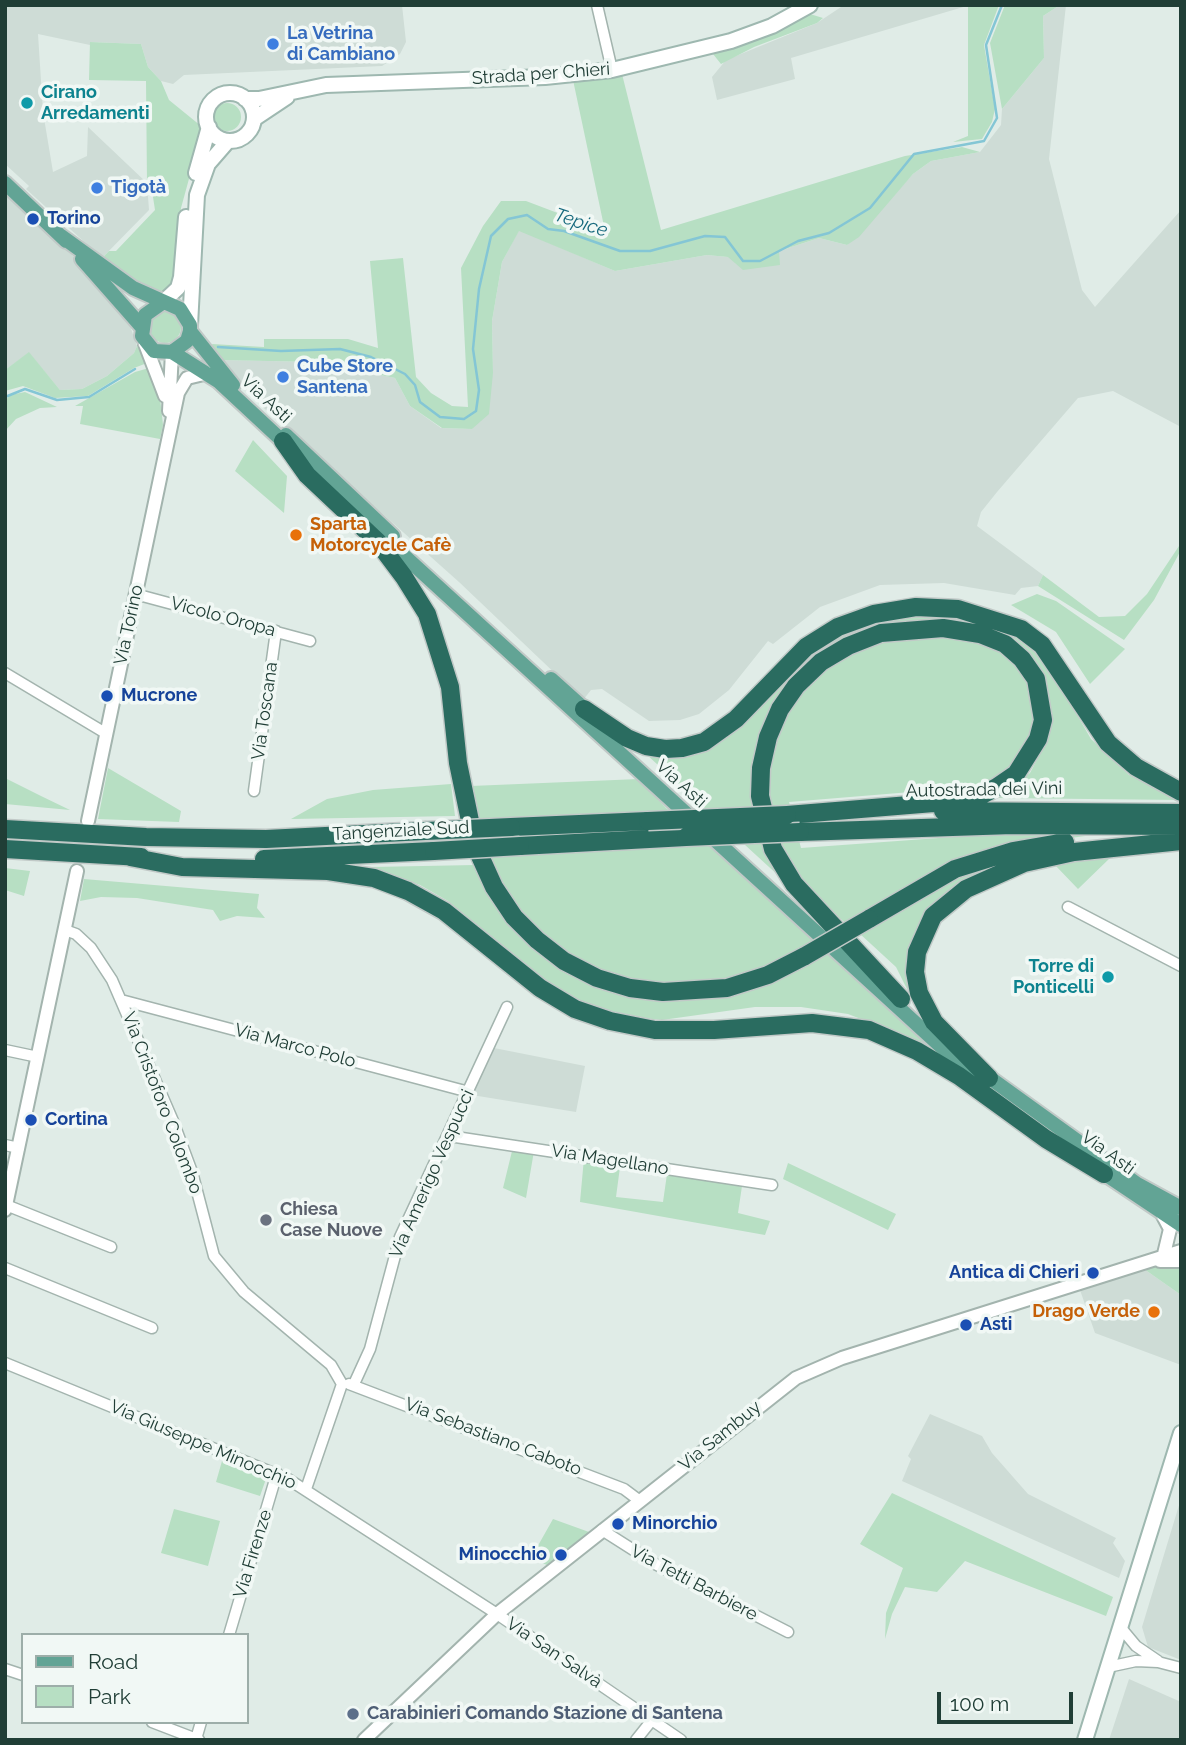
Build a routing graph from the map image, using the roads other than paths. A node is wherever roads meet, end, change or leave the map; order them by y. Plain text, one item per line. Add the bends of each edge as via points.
1 (597, 5) edge
2 (810, 5) edge
3 (612, 70) junction
4 (304, 89) junction
5 (245, 99) junction
6 (254, 119) junction
7 (209, 127) junction
8 (228, 141) junction
9 (5, 183) edge
10 (61, 236) junction
11 (162, 303) junction
12 (141, 326) junction
13 (190, 328) junction
14 (145, 344) junction
15 (172, 352) junction
16 (208, 373) junction
17 (169, 407) junction
18 (169, 429) junction
19 (282, 441) junction
20 (135, 594) junction
21 (276, 631) junction
22 (310, 641) dead end
23 (5, 673) edge
24 (584, 709) junction
25 (107, 734) junction
26 (254, 790) dead end
27 (1181, 792) edge
28 (1181, 813) edge
29 (787, 815) junction
30 (88, 821) dead end
31 (1181, 826) edge
32 (5, 829) edge
33 (800, 832) joint
34 (1181, 839) edge
35 (5, 849) edge
36 (130, 857) junction
37 (77, 870) dead end
38 (1068, 907) dead end
39 (65, 930) junction
40 (1181, 966) edge
41 (901, 999) junction
42 (121, 1000) junction
43 (507, 1007) dead end
44 (5, 1050) edge
45 (38, 1057) junction
46 (989, 1078) junction
47 (469, 1092) junction
48 (449, 1136) junction
49 (5, 1144) edge
50 (19, 1148) junction
51 (1104, 1174) junction
52 (772, 1185) dead end
53 (6, 1208) edge
54 (1181, 1208) edge
55 (1162, 1214) junction
56 (1181, 1225) edge
57 (111, 1247) dead end
58 (1181, 1251) edge
59 (1164, 1254) junction
60 (1149, 1261) junction
61 (1181, 1261) edge
62 (5, 1268) edge
63 (152, 1328) dead end
64 (5, 1363) edge
65 (342, 1384) junction
66 (354, 1384) junction
67 (1181, 1433) edge
68 (277, 1473) junction
69 (306, 1489) junction
70 (640, 1500) junction
71 (603, 1530) junction
72 (497, 1615) junction
73 (1121, 1628) junction
74 (788, 1632) dead end
75 (230, 1633) edge
76 (1158, 1662) junction
77 (1108, 1667) junction
78 (1181, 1668) edge
79 (652, 1720) junction
80 (157, 1724) edge
81 (198, 1739) edge
82 (364, 1740) edge
83 (636, 1740) edge
84 (681, 1740) edge
85 (1085, 1740) edge

1 - 3 street
2 - 3 main road, Strada per Chieri via 731,41
3 - 4 main road, Strada per Chieri
4 - 5 main road, Strada per Chieri
4 - 6 main road, Strada per Chieri
5 - 6 main road
5 - 7 main road via 233,94 215,100 208,110
6 - 8 main road via 248,133
7 - 8 main road
7 - 11 main road via 186,211 181,277 178,288
8 - 13 main road via 208,164 197,195
9 - 10 main road
10 - 11 main road via 133,288
10 - 12 main road
11 - 12 main road via 145,315
11 - 13 main road via 180,309
12 - 14 main road
13 - 15 main road via 187,341
13 - 24 main road, Via Asti via 233,385
14 - 15 main road via 154,351
14 - 17 street, Via Torino
15 - 16 main road, Via Asti
15 - 17 street, Via Torino
16 - 18 street, Via Torino via 192,375 183,382
16 - 19 main road, Via Asti
17 - 18 street, Via Torino
18 - 20 street, Via Torino
19 - 34 highway, bridge via 307,475 377,541 427,614 450,687 458,763 475,845 494,887 537,940 597,978 663,992 727,988 768,975 805,956 955,869 1013,851 1079,841
19 - 51 main road, Via Asti via 953,1059
20 - 21 street, Vicolo Oropa
20 - 25 street, Via Torino
21 - 22 street, Vicolo Oropa
21 - 26 street, Via Toscana
23 - 25 street
24 - 27 highway via 646,746 682,748 704,742 736,719 806,648 838,627 874,614 916,607 958,609 1021,629 1042,645 1108,743 1136,767
24 - 41 main road, Via Asti
25 - 30 street, Via Torino
28 - 29 highway, Autostrada dei Vini via 1023,810
29 - 32 highway, Tangenziale Sud, bridge via 266,839
29 - 41 highway via 946,802 980,796 997,787 1016,774 1038,739 1043,720 1036,679 1005,645 979,634 943,628 881,633 821,662 796,686 768,737 760,796 773,849 794,884
31 - 33 highway, Autostrada dei Vini via 1013,825
33 - 36 highway, Tangenziale Sud, bridge via 267,859
34 - 46 highway via 1024,863 966,890 933,916 917,953 919,993 934,1022
35 - 36 highway, Tangenziale Sud
36 - 51 highway via 182,867 328,871 374,878 444,911 540,988 575,1009 610,1021 655,1030 813,1023 869,1030 959,1076
37 - 39 street
38 - 40 street
39 - 42 street, Via Cristoforo Colombo via 76,934 96,955
39 - 45 street
41 - 46 main road, Via Asti
42 - 47 street, Via Marco Polo
42 - 65 street, Via Cristoforo Colombo via 187,1160 214,1256 244,1292 331,1365
43 - 47 street, Via Amerigo Vespucci
44 - 45 street
45 - 50 street
46 - 54 main road, Via Asti via 1137,1184
47 - 48 street, Via Amerigo Vespucci
48 - 52 street, Via Magellano
48 - 66 street, Via Amerigo Vespucci via 400,1237 370,1349
49 - 50 street
50 - 53 street
51 - 55 main road, Via Asti
53 - 57 street
55 - 56 main road, Via Asti
55 - 59 street via 1170,1229
58 - 59 street, Via Sambuy
59 - 60 street, Via Sambuy
60 - 61 street, Via Sambuy
60 - 70 street, Via Sambuy via 807,1371
62 - 63 street
64 - 68 street, Via Giuseppe Minocchio
65 - 66 street, Via Sebastiano Caboto
65 - 69 street
66 - 70 street, Via Sebastiano Caboto via 624,1489
67 - 73 main road
68 - 69 street, Via Giuseppe Minocchio
68 - 75 street, Via Firenze
69 - 72 street, Via Giuseppe Minocchio
70 - 71 street, Via Sambuy
71 - 72 street, Via Sambuy
71 - 74 street, Via Tetti Barbiere via 657,1565
72 - 79 street, Via San Salvà
72 - 82 street, Via Sambuy
73 - 76 street
73 - 77 main road
76 - 77 street
76 - 78 street
77 - 85 main road
79 - 83 street
79 - 84 street, Via San Salvà
80 - 81 street

